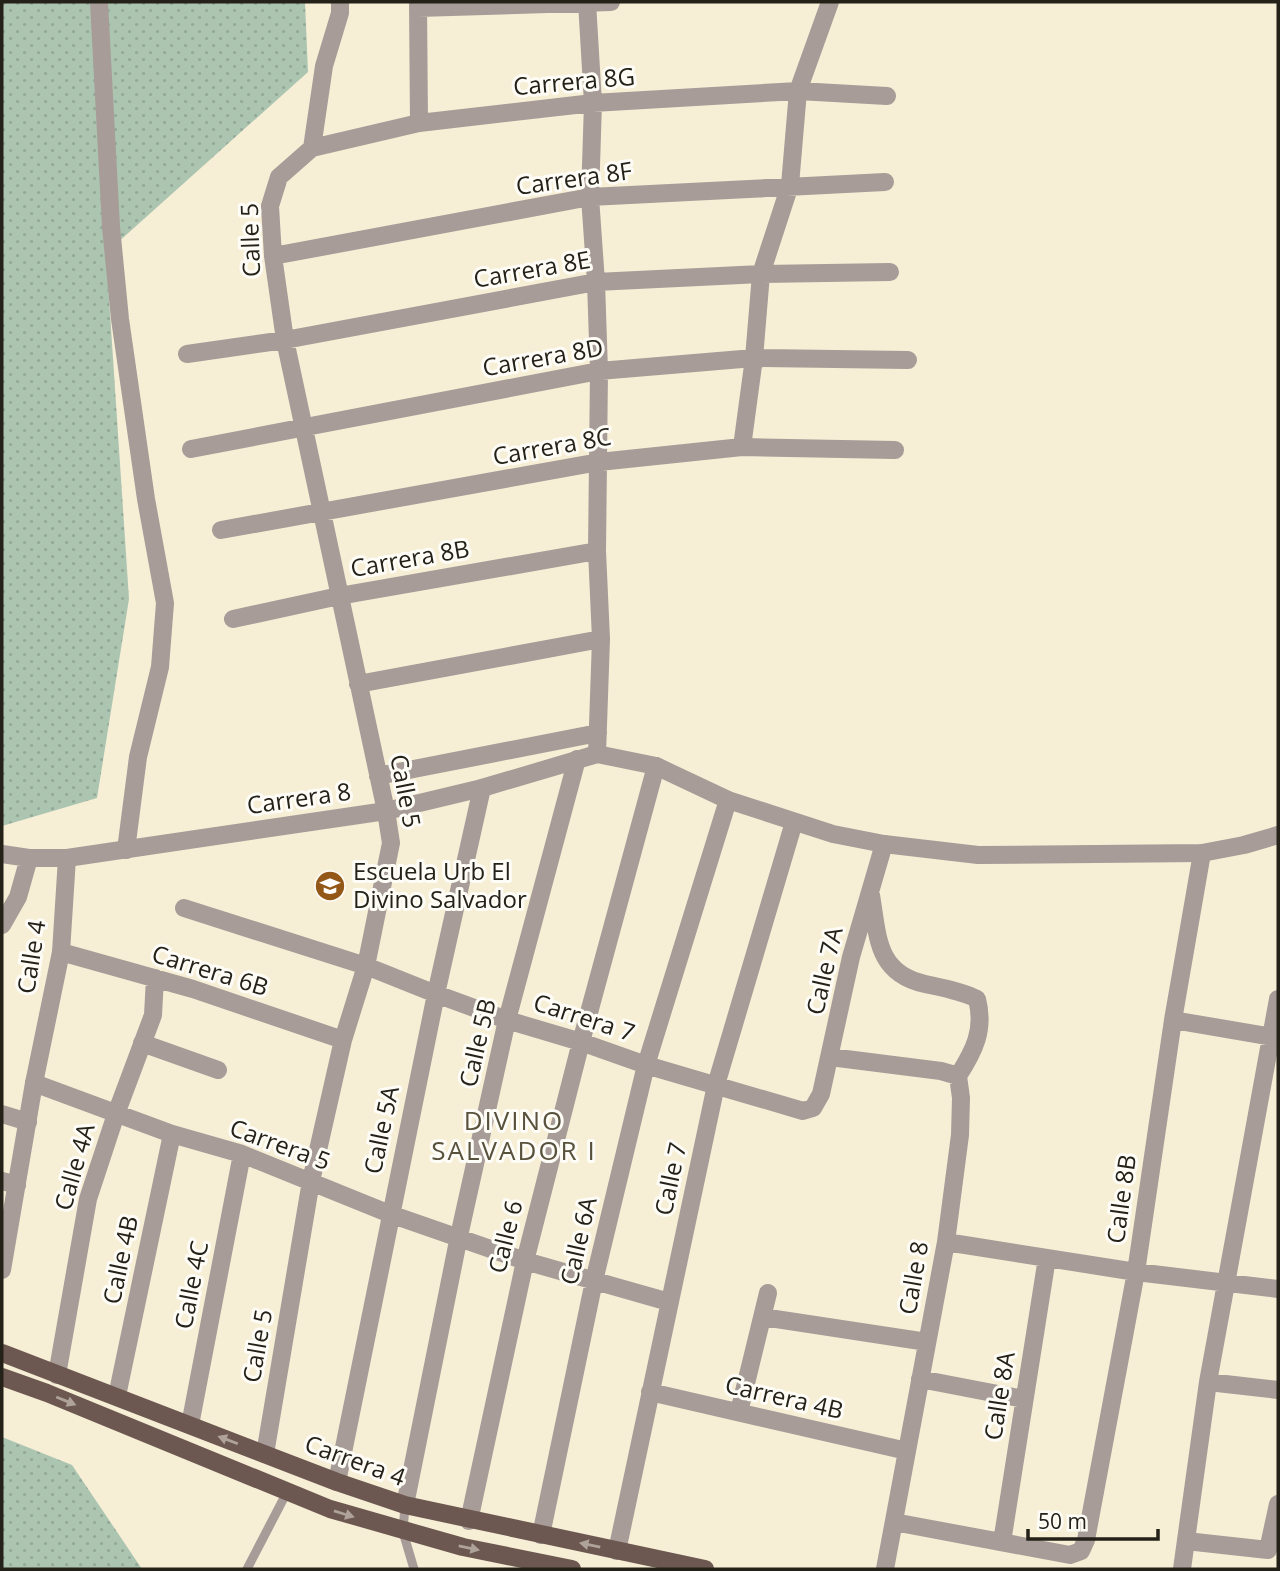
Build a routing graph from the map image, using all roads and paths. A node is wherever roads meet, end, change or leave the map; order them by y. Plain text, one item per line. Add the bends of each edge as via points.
1 (99, 2) edge
2 (340, 2) edge
3 (611, 2) edge
4 (830, 2) edge
5 (587, 3) edge
6 (418, 5) edge
7 (798, 91) junction
8 (887, 96) dead end
9 (593, 103) junction
10 (419, 123) junction
11 (312, 148) junction
12 (279, 177) joint
13 (885, 181) dead end
14 (790, 185) junction
15 (590, 197) junction
16 (273, 256) junction
17 (890, 272) dead end
18 (761, 274) junction
19 (596, 282) junction
20 (285, 340) junction
21 (187, 354) dead end
22 (754, 358) junction
23 (908, 360) dead end
24 (599, 371) junction
25 (303, 426) junction
26 (742, 447) junction
27 (191, 449) dead end
28 (895, 450) dead end
29 (599, 462) junction
30 (322, 513) junction
31 (221, 530) dead end
32 (597, 551) junction
33 (340, 596) junction
34 (233, 619) dead end
35 (601, 639) junction
36 (358, 684) junction
37 (598, 733) junction
38 (597, 754) junction
39 (577, 759) junction
40 (656, 766) junction
41 (378, 776) junction
42 (482, 788) junction
43 (728, 800) junction
44 (386, 811) junction
45 (794, 822) junction
46 (1278, 835) edge
47 (884, 844) junction
48 (126, 850) junction
49 (1202, 853) junction
50 (2, 854) edge
51 (29, 858) junction
52 (67, 858) junction
53 (870, 890) junction
54 (184, 908) dead end
55 (2, 925) edge
56 (61, 952) junction
57 (366, 966) junction
58 (155, 978) junction
59 (436, 994) junction
60 (1278, 999) edge
61 (508, 1020) junction
62 (1173, 1020) junction
63 (1274, 1038) edge
64 (343, 1040) junction
65 (581, 1042) junction
66 (142, 1043) junction
67 (830, 1057) junction
68 (646, 1065) junction
69 (218, 1070) dead end
70 (958, 1076) junction
71 (34, 1083) junction
72 (716, 1085) junction
73 (813, 1108) joint
74 (2, 1114) edge
75 (116, 1114) junction
76 (28, 1122) junction
77 (172, 1133) junction
78 (242, 1154) junction
79 (311, 1181) junction
80 (9, 1183) edge
81 (390, 1214) junction
82 (459, 1236) junction
83 (946, 1242) junction
84 (1047, 1258) junction
85 (525, 1261) junction
86 (2, 1263) edge
87 (1136, 1272) junction
88 (594, 1281) junction
89 (1225, 1283) junction
90 (1278, 1289) edge
91 (768, 1293) dead end
92 (668, 1302) junction
93 (762, 1317) junction
94 (927, 1342) junction
95 (2, 1353) edge
96 (57, 1375) junction
97 (2, 1377) edge
98 (920, 1379) junction
99 (1208, 1382) junction
100 (1278, 1390) edge
101 (650, 1392) junction
102 (117, 1396) junction
103 (1024, 1399) junction
104 (739, 1412) junction
105 (190, 1426) junction
106 (906, 1451) junction
107 (265, 1454) junction
108 (337, 1482) junction
109 (287, 1492) junction
110 (1278, 1504) edge
111 (405, 1505) junction
112 (470, 1521) junction
113 (894, 1522) junction
114 (403, 1532) junction
115 (541, 1535) junction
116 (1186, 1541) junction
117 (1002, 1542) junction
118 (617, 1551) junction
119 (247, 1569) edge
120 (414, 1569) edge
121 (572, 1569) edge
122 (705, 1569) edge
123 (885, 1569) edge
124 (1182, 1569) edge

1 - 48 street via 120,319 165,603 160,667 138,757
2 - 11 street via 341,13 324,66
3 - 5 street
4 - 7 street
5 - 6 street
5 - 9 street
6 - 10 street
7 - 8 street, Carrera 8G
7 - 9 street, Carrera 8G
7 - 14 street
9 - 10 street, Carrera 8G
9 - 15 street
10 - 11 street, Carrera 8G
11 - 12 street, Carrera 8G
12 - 16 street, Calle 5 via 270,206
13 - 14 street, Carrera 8F
14 - 15 street, Carrera 8F
14 - 18 street
15 - 16 street, Carrera 8F
15 - 19 street
16 - 20 street, Calle 5
17 - 18 street, Carrera 8E
18 - 19 street, Carrera 8E
18 - 22 street
19 - 20 street, Carrera 8E
19 - 24 street
20 - 21 street, Carrera 8E
20 - 25 street, Calle 5
22 - 23 street, Carrera 8D
22 - 24 street, Carrera 8D
22 - 26 street
24 - 25 street, Carrera 8D
24 - 29 street
25 - 27 street, Carrera 8D
25 - 30 street, Calle 5
26 - 28 street, Carrera 8C
26 - 29 street, Carrera 8C
29 - 30 street, Carrera 8C
29 - 32 street
30 - 31 street, Carrera 8C
30 - 33 street, Calle 5
32 - 33 street, Carrera 8B
32 - 35 street
33 - 34 street, Carrera 8B
33 - 36 street, Calle 5
35 - 36 street
35 - 37 street
36 - 41 street, Calle 5
37 - 38 street
37 - 41 street
38 - 39 street, Carrera 8
38 - 40 street
39 - 42 street, Carrera 8
39 - 61 street, Calle 5B
40 - 43 street
40 - 65 street, Calle 6
41 - 44 street, Calle 5
42 - 44 street, Carrera 8
42 - 59 street, Calle 5A
43 - 45 street
43 - 68 street, Calle 6A
44 - 48 street, Carrera 8
44 - 57 street, Calle 5 via 391,843
45 - 47 street
45 - 72 street, Calle 7
46 - 49 street
47 - 49 street via 978,855
47 - 53 street, Calle 7A
48 - 52 street, Carrera 8
49 - 62 street, Calle 8B
50 - 51 street, Carrera 8
51 - 52 street, Carrera 8
51 - 55 street via 18,897
52 - 56 street, Calle 4
53 - 67 street, Calle 7A
53 - 70 street via 881,952 894,971 977,999 982,1016 974,1049
54 - 57 street, Carrera 7
56 - 58 street, Carrera 6B
56 - 71 street, Calle 4
57 - 59 street, Carrera 7
57 - 64 street, Calle 5
58 - 64 street, Carrera 6B
58 - 66 street, Calle 4A via 153,1015
59 - 61 street, Carrera 7
59 - 81 street, Calle 5A
60 - 63 street
61 - 65 street, Carrera 7
61 - 82 street, Calle 5B
62 - 63 street
62 - 87 street, Calle 8B
63 - 89 street
64 - 79 street, Calle 5
65 - 68 street, Carrera 7
65 - 85 street, Calle 6
66 - 69 street
66 - 75 street, Calle 4A
67 - 70 street
67 - 73 street, Calle 7A
68 - 72 street, Carrera 7
68 - 88 street, Calle 6A
70 - 83 street, Calle 8 via 960,1135
71 - 75 street, Carrera 5
71 - 76 street, Calle 4
72 - 73 street, Carrera 7 via 803,1111
72 - 92 street, Calle 7
74 - 76 street
75 - 77 street, Carrera 5
75 - 96 street, Calle 4A via 88,1199
76 - 80 street, Calle 4
77 - 78 street, Carrera 5
77 - 102 street, Calle 4B
78 - 79 street, Carrera 5
78 - 105 street, Calle 4C
79 - 81 street, Carrera 5
79 - 107 street, Calle 5
80 - 86 street, Calle 4
81 - 82 street, Carrera 5
81 - 108 street, Calle 5A
82 - 85 street, Carrera 5
82 - 111 street, Calle 5B
83 - 84 street
83 - 94 street, Calle 8
84 - 87 street
84 - 103 street, Calle 8A
85 - 88 street, Carrera 5
85 - 112 street, Calle 6
87 - 89 street
87 - 117 street, Calle 8B via 1081,1551 1070,1555
88 - 92 street, Carrera 5
88 - 115 street, Calle 6A
89 - 90 street
89 - 99 street
91 - 93 street
92 - 101 street, Calle 7
93 - 94 street
93 - 104 street
94 - 98 street, Calle 8
95 - 96 main road, Carrera 4
96 - 102 main road, Carrera 4
97 -> 109 main road, Carrera 4
98 - 103 street
98 - 106 street, Calle 8
99 - 100 street
99 - 116 street
101 - 104 street, Carrera 4B
101 - 118 street, Calle 7
102 - 105 main road, Carrera 4
103 - 117 street, Calle 8A
104 - 106 street, Carrera 4B
107 -> 105 main road, Carrera 4
106 - 113 street, Calle 8
107 - 108 main road, Carrera 4
108 - 111 main road, Carrera 4
109 -> 114 main road, Carrera 4
109 - 119 lane
110 - 116 street via 1268,1550
111 - 112 main road, Carrera 4
111 - 114 lane
112 - 115 main road, Carrera 4
113 - 117 street
113 - 123 street, Calle 8
114 - 120 lane
114 -> 121 main road, Carrera 4
118 -> 115 main road, Carrera 4
116 - 124 street
118 - 122 main road, Carrera 4

